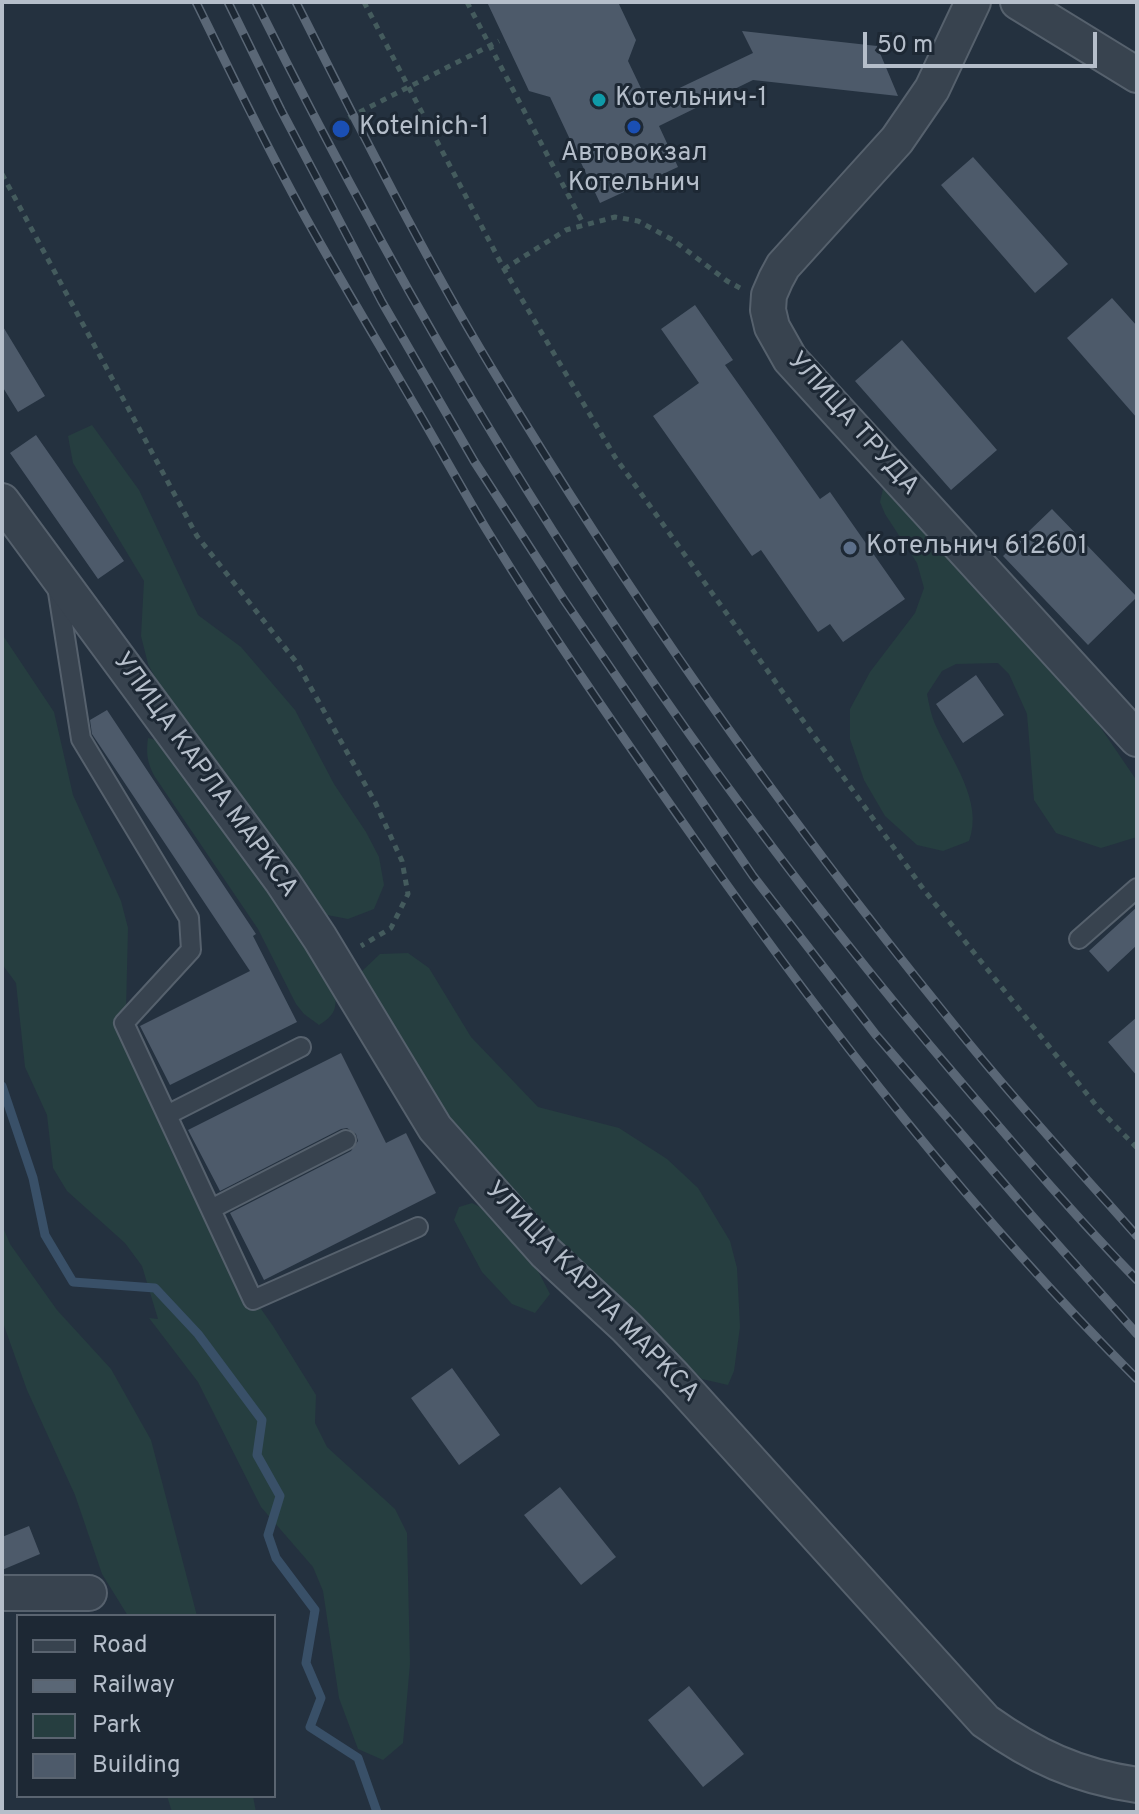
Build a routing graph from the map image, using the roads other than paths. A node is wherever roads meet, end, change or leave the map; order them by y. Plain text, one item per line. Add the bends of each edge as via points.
1 (973, 2) edge
2 (1018, 2) edge
3 (1137, 75) edge
4 (2, 501) edge
5 (55, 575) junction
6 (1137, 739) edge
7 (1137, 888) edge
8 (1079, 939) dead end
9 (301, 1047) dead end
10 (167, 1115) junction
11 (346, 1140) dead end
12 (211, 1209) junction
13 (418, 1227) dead end
14 (2, 1593) edge
15 (89, 1593) dead end
16 (1137, 1785) edge

1 - 6 street, УЛИЦА ТРУДА via 932,89 897,140 783,266 769,295 772,327 790,359
2 - 3 street
4 - 5 street, УЛИЦА КАРЛА МАРКСА
5 - 10 lane via 81,739 189,918 191,950 124,1023
5 - 16 street, УЛИЦА КАРЛА МАРКСА via 282,881 435,1128 545,1252 674,1377 985,1721 1042,1758
7 - 8 lane
9 - 10 lane
10 - 12 lane
11 - 12 lane
12 - 13 lane via 253,1300
14 - 15 street

